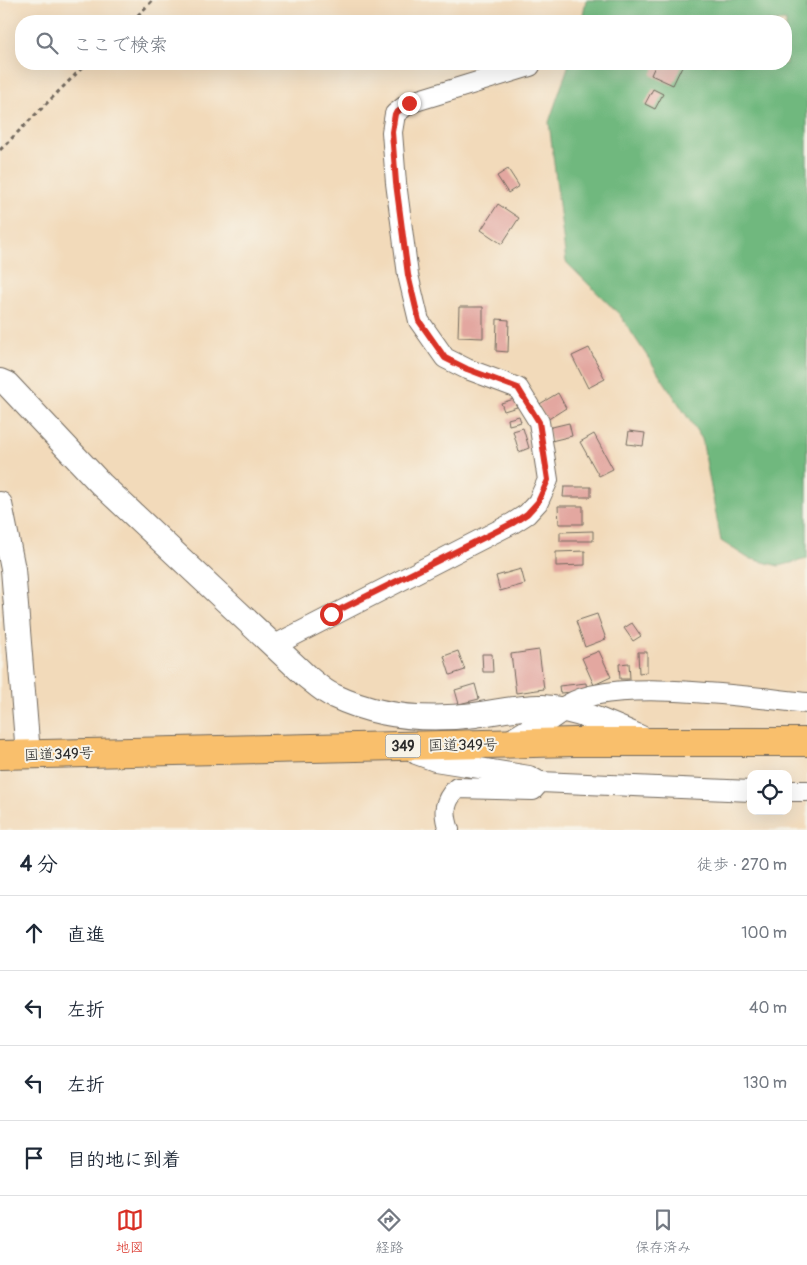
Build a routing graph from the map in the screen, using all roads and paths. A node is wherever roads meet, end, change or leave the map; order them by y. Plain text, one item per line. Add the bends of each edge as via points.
1 (153, 0) edge
2 (138, 15) edge
3 (80, 70) edge
4 (517, 70) edge
5 (0, 150) edge
6 (0, 381) edge
7 (0, 504) edge
8 (272, 646) junction
9 (807, 703) edge
10 (562, 709) junction
11 (0, 740) edge
12 (648, 741) junction
13 (807, 742) edge
14 (508, 744) junction
15 (412, 746) junction
16 (27, 750) junction
17 (0, 755) edge
18 (540, 782) junction
19 (747, 790) edge
20 (792, 791) edge
21 (807, 791) edge
22 (449, 830) edge

1 - 2 path
3 - 5 path
4 - 8 street via 409,103 395,114 392,132 408,275 419,321 445,358 518,388 539,422 548,480 538,502 513,523
6 - 8 street via 101,484
7 - 16 street via 13,569
8 - 10 street via 333,696 387,715 463,716 542,707
9 - 10 street via 707,693 616,691 570,702
10 - 12 street
10 - 14 street via 545,723
11 - 16 street
12 - 13 highway, 国道349号 / 349
12 - 14 highway, 国道349号 / 349
14 - 15 highway, 国道349号 / 349
15 - 16 highway, 国道349号 / 349
15 - 18 street via 416,754 435,761 529,776
16 - 17 highway, 国道349号 / 349
18 - 19 street
18 - 22 street via 533,790 457,788 447,798 444,815
20 - 21 street

